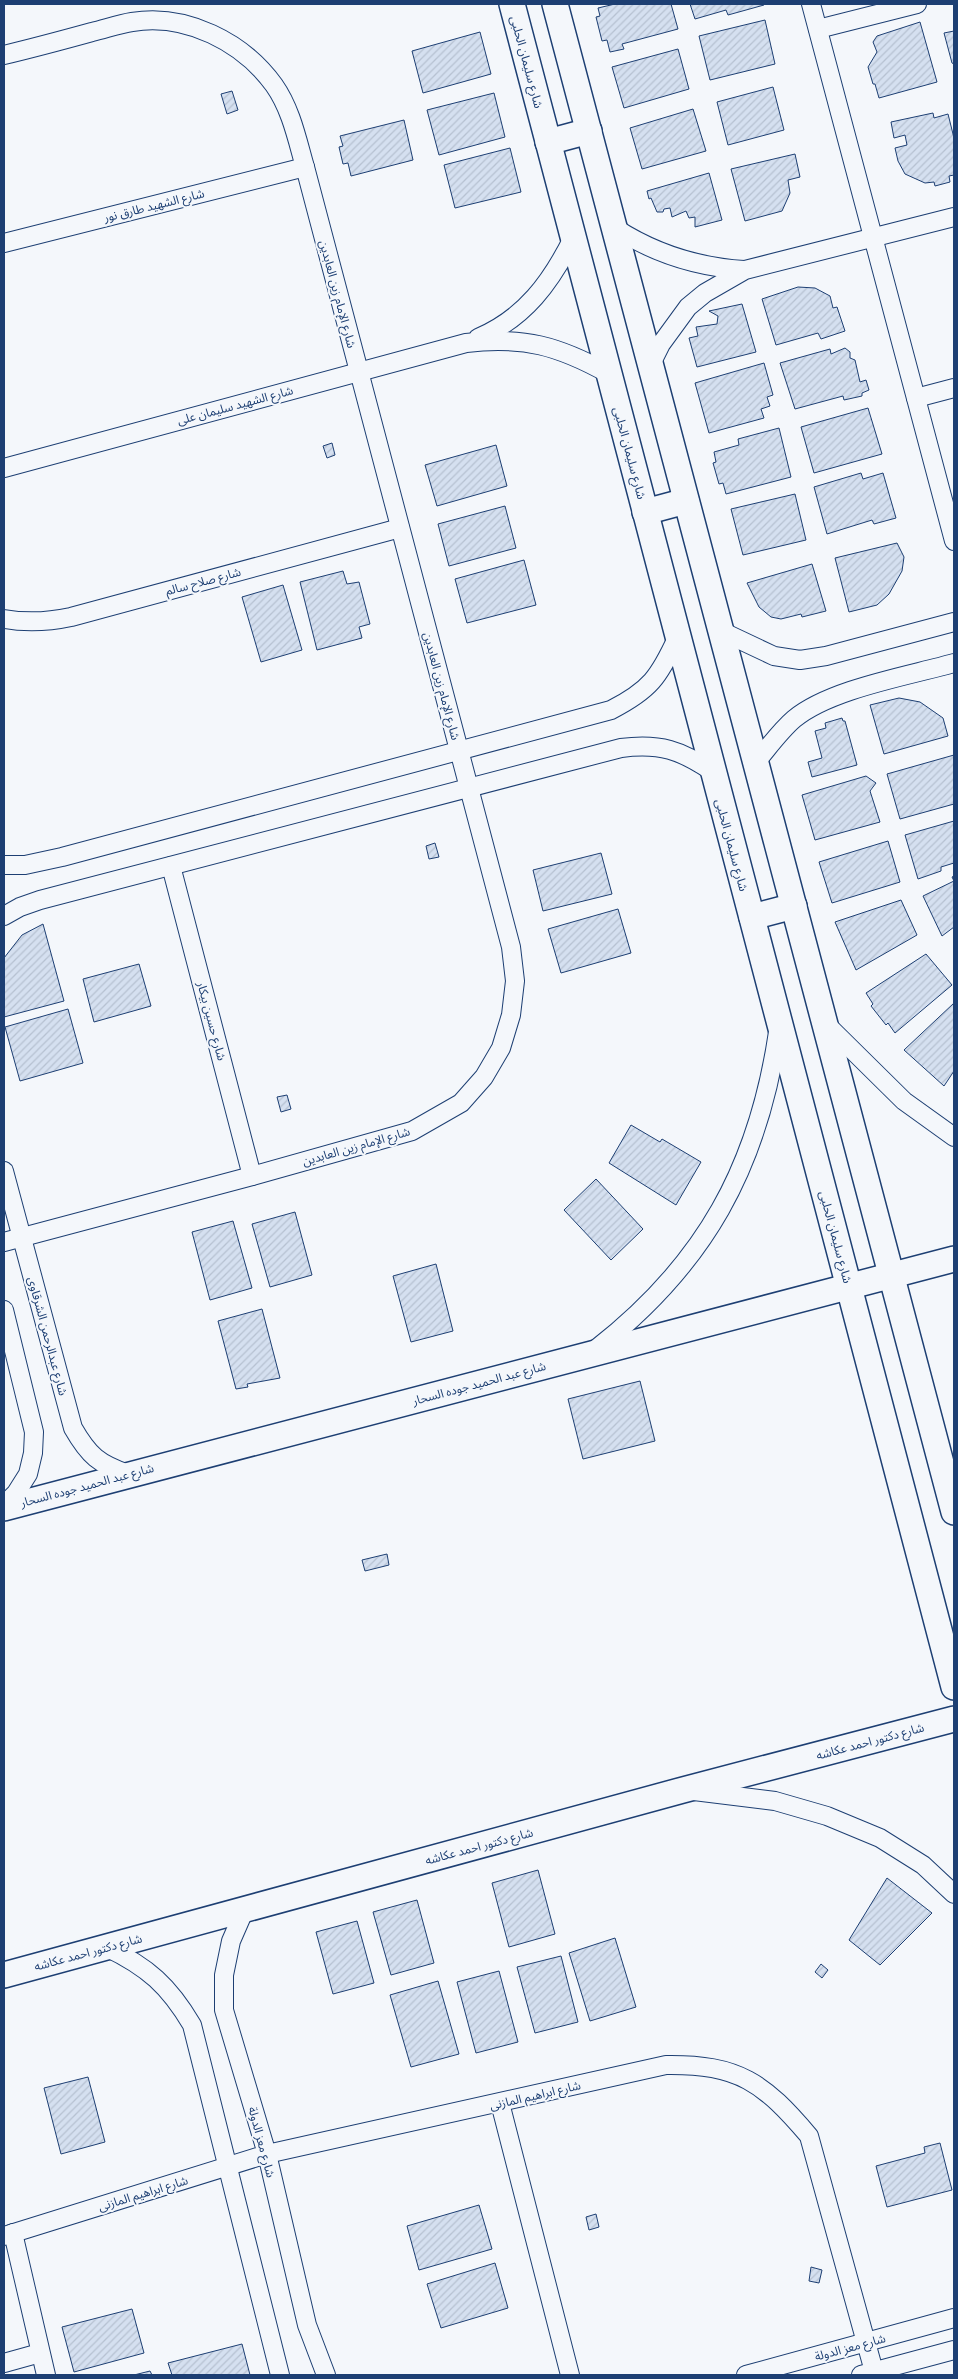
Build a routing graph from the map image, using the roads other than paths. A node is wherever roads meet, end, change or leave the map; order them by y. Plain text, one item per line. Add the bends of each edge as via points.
1 (512, 4) edge
2 (555, 4) edge
3 (812, 4) edge
4 (917, 4) edge
5 (818, 29) junction
6 (4, 55) edge
7 (589, 131) junction
8 (548, 142) junction
9 (305, 166) junction
10 (954, 216) edge
11 (615, 228) junction
12 (573, 238) junction
13 (874, 238) junction
14 (4, 243) edge
15 (745, 270) junction
16 (466, 344) junction
17 (651, 364) junction
18 (359, 372) junction
19 (609, 374) junction
20 (954, 388) edge
21 (916, 398) junction
22 (4, 468) edge
23 (686, 501) junction
24 (645, 512) junction
25 (400, 528) junction
26 (954, 541) edge
27 (4, 619) edge
28 (954, 622) edge
29 (721, 631) junction
30 (678, 638) junction
31 (954, 664) edge
32 (459, 751) junction
33 (756, 762) junction
34 (713, 772) junction
35 (469, 788) junction
36 (4, 866) edge
37 (171, 866) junction
38 (794, 906) junction
39 (4, 916) edge
40 (752, 917) junction
41 (825, 1023) junction
42 (779, 1026) junction
43 (954, 1138) edge
44 (4, 1171) edge
45 (252, 1176) junction
46 (21, 1237) junction
47 (4, 1242) edge
48 (954, 1259) edge
49 (892, 1275) junction
50 (849, 1286) junction
51 (4, 1310) edge
52 (590, 1354) junction
53 (128, 1474) junction
54 (4, 1506) edge
55 (954, 1512) edge
56 (954, 1686) edge
57 (954, 1719) edge
58 (683, 1790) junction
59 (954, 1894) edge
60 (245, 1909) junction
61 (106, 1947) junction
62 (4, 1974) edge
63 (500, 2103) junction
64 (266, 2154) junction
65 (228, 2167) junction
66 (8, 2234) edge
67 (954, 2318) edge
68 (866, 2342) junction
69 (954, 2350) edge
70 (40, 2353) junction
71 (4, 2363) edge
72 (870, 2374) edge
73 (46, 2375) edge
74 (280, 2375) edge
75 (326, 2375) edge
76 (570, 2375) edge
77 (746, 2375) edge

1 - 8 street, شارع سليمان الحلبى
2 - 7 street
3 - 5 street
4 - 5 street
5 - 13 street
6 - 9 street, شارع الإمام زين العابدين via 133,22 163,21 193,27 222,38 251,59 275,86 292,118
7 - 8 street
7 - 11 street
8 - 12 street, شارع سليمان الحلبى
9 - 14 street, شارع الشهيد طارق نور
9 - 18 street, شارع الإمام زين العابدين
10 - 13 street
11 - 15 street via 634,241 676,259 714,268
11 - 17 street
12 - 16 street, شارع الشهيد سليمان على via 542,292 520,314
12 - 19 street, شارع سليمان الحلبى
13 - 15 street
13 - 21 street
15 - 17 street via 712,288 688,307 661,344
16 - 18 street, شارع الشهيد سليمان على
16 - 19 street, شارع الشهيد سليمان على via 525,341 582,359
17 - 23 street
18 - 22 street, شارع الشهيد سليمان على
18 - 25 street, شارع الإمام زين العابدين
19 - 24 street, شارع سليمان الحلبى
20 - 21 street
21 - 26 street
23 - 24 street
23 - 29 street
24 - 30 street, شارع سليمان الحلبى
25 - 27 street, شارع صلاح سالم via 71,617 46,622
25 - 32 street, شارع الإمام زين العابدين
28 - 29 street via 800,660 774,656
29 - 33 street
30 - 32 street via 654,680 635,698 611,710
30 - 34 street, شارع سليمان الحلبى
31 - 33 street via 815,704 794,719
32 - 35 street, شارع الإمام زين العابدين
32 - 36 street via 62,857
33 - 38 street
34 - 35 street via 669,748 645,745 621,748
34 - 40 street, شارع سليمان الحلبى
35 - 37 street
35 - 45 street, شارع الإمام زين العابدين via 511,946 514,981 511,1015 501,1048 484,1077 461,1103 412,1131
37 - 39 street via 40,900
37 - 45 street, شارع حسين بيكار
38 - 40 street
38 - 41 street
40 - 42 street, شارع سليمان الحلبى
41 - 43 street via 904,1101
41 - 49 street
42 - 50 street, شارع سليمان الحلبى
42 - 52 street via 772,1075 759,1123 719,1212 661,1291 626,1326
44 - 46 street, شارع عبدالرحمن الشرقاوى
45 - 46 street, شارع الإمام زين العابدين
46 - 47 street, شارع الإمام زين العابدين
46 - 53 street, شارع عبدالرحمن الشرقاوى via 73,1428 85,1450 98,1461
48 - 49 street, شارع عبد الحميد جوده السحار
49 - 50 street, شارع عبد الحميد جوده السحار
49 - 55 street
50 - 52 street, شارع عبد الحميد جوده السحار
50 - 56 street, شارع سليمان الحلبى
51 - 54 street via 34,1432 28,1474
52 - 53 street, شارع عبد الحميد جوده السحار
53 - 54 street, شارع عبد الحميد جوده السحار
57 - 58 street, شارع دكتور احمد عكاشه
58 - 59 street via 775,1801 827,1816 880,1838 922,1865
58 - 60 street, شارع دكتور احمد عكاشه
60 - 61 street, شارع دكتور احمد عكاشه
60 - 64 street, شارع معز الدولة via 231,1941 224,1975 224,2010
61 - 62 street, شارع دكتور احمد عكاشه
61 - 65 street via 133,1960 157,1978 177,2000 192,2025
63 - 64 street, شارع ابراهيم المازنى
63 - 68 street, شارع ابراهيم المازنى via 666,2065 699,2064 731,2072 761,2087 786,2108 810,2136
63 - 76 street
64 - 65 street, شارع ابراهيم المازنى
64 - 75 street, شارع معز الدولة via 307,2325
65 - 66 street, شارع ابراهيم المازنى
65 - 74 street
66 - 70 street
67 - 68 street, شارع معز الدولة
68 - 72 street, شارع ابراهيم المازنى
68 - 77 street, شارع معز الدولة
69 - 72 street
70 - 71 street
70 - 73 street

